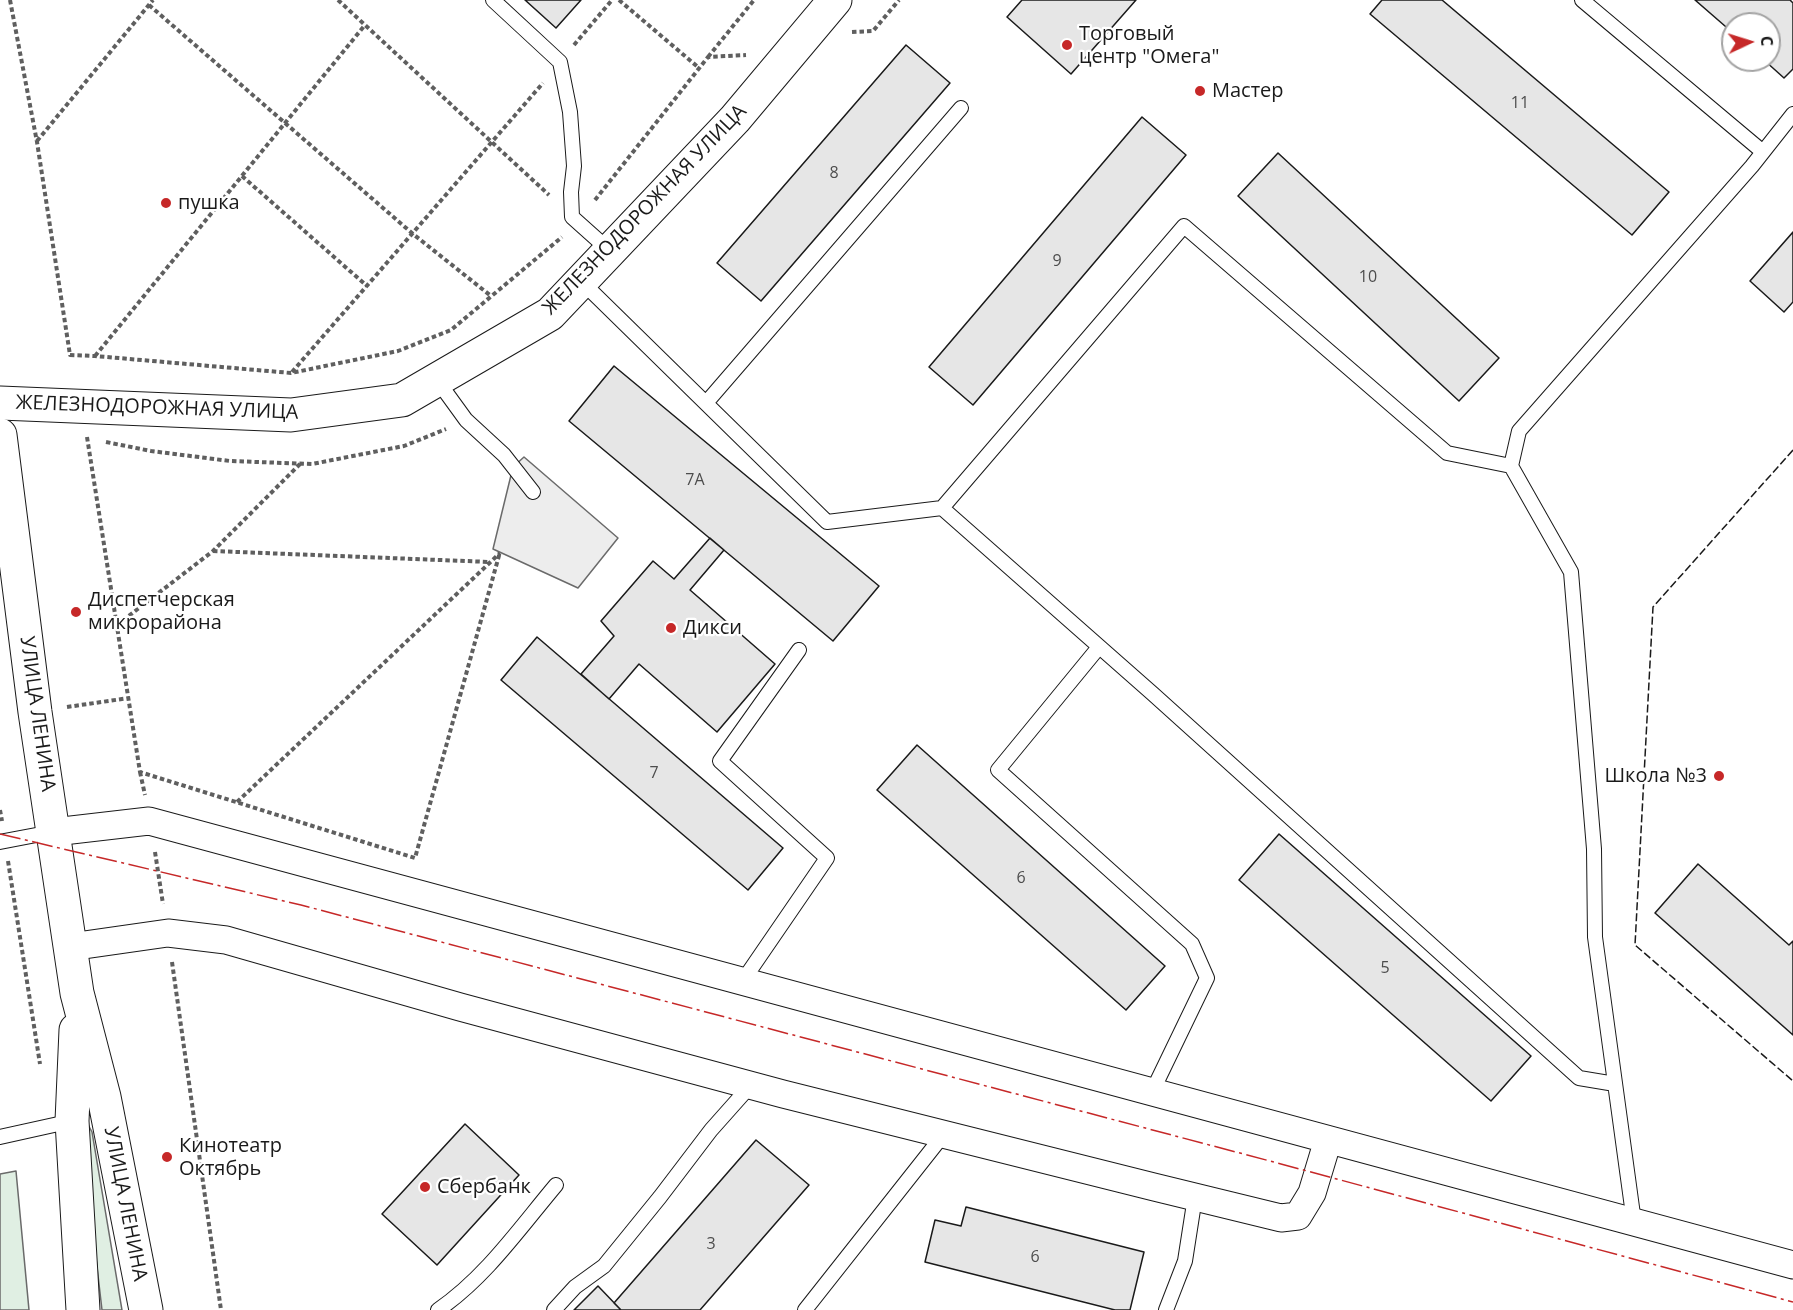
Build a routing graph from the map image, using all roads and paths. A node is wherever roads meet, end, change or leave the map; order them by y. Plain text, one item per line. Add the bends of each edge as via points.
1 (10, 0) edge
2 (153, 0) edge
3 (338, 0) edge
4 (493, 0) edge
5 (612, 0) edge
6 (619, 0) edge
7 (754, 0) edge
8 (835, 0) edge
9 (899, 0) edge
10 (1582, 0) edge
11 (149, 5) junction
12 (365, 25) junction
13 (807, 33) junction
14 (746, 54) dead end
15 (708, 57) junction
16 (560, 62) junction
17 (699, 68) junction
18 (961, 108) dead end
19 (1793, 114) edge
20 (285, 123) junction
21 (37, 142) junction
22 (492, 142) junction
23 (1763, 152) junction
24 (242, 176) junction
25 (574, 219) junction
26 (413, 234) junction
27 (610, 251) junction
28 (581, 282) junction
29 (367, 286) junction
30 (491, 296) junction
31 (95, 356) junction
32 (291, 374) junction
33 (437, 380) junction
34 (0, 403) edge
35 (706, 403) junction
36 (466, 420) junction
37 (0, 435) edge
38 (301, 463) junction
39 (1511, 466) junction
40 (532, 492) dead end
41 (942, 508) junction
42 (213, 551) junction
43 (490, 562) junction
44 (117, 625) junction
45 (1099, 647) junction
46 (799, 651) dead end
47 (140, 772) junction
48 (237, 802) junction
49 (0, 810) edge
50 (149, 821) junction
51 (54, 832) junction
52 (2, 842) edge
53 (168, 933) junction
54 (70, 947) junction
55 (742, 982) junction
56 (78, 993) junction
57 (41, 1069) dead end
58 (1615, 1084) junction
59 (751, 1085) junction
60 (1152, 1092) junction
61 (72, 1121) junction
62 (944, 1134) junction
63 (0, 1137) edge
64 (1328, 1140) junction
65 (556, 1185) dead end
66 (1195, 1197) junction
67 (1634, 1222) junction
68 (1793, 1265) edge
69 (83, 1310) edge
70 (146, 1310) edge
71 (221, 1310) edge
72 (438, 1310) edge
73 (554, 1310) edge
74 (805, 1310) edge
75 (1166, 1310) edge

1 - 21 path
2 - 11 path
3 - 12 path
4 - 16 lane
5 - 16 path
6 - 17 path
7 - 15 path
8 - 13 main road, ЖЕЛЕЗНОДОРОЖНАЯ УЛИЦА
9 - 13 path via 873,31
10 - 23 lane
11 - 20 path
11 - 21 path
12 - 20 path
12 - 22 path
13 - 27 main road, ЖЕЛЕЗНОДОРОЖНАЯ УЛИЦА via 735,119
14 - 15 path
15 - 17 path
16 - 22 path
16 - 25 lane via 570,112
17 - 25 path
18 - 35 lane
19 - 23 lane
20 - 24 path
20 - 26 path
21 - 31 path via 70,355
22 - 25 path
22 - 26 path
23 - 39 lane via 1518,431
24 - 29 path
24 - 31 path
25 - 27 lane
25 - 30 path
26 - 29 path
26 - 30 path
27 - 28 main road, ЖЕЛЕЗНОДОРОЖНАЯ УЛИЦА
28 - 33 main road, ЖЕЛЕЗНОДОРОЖНАЯ УЛИЦА via 550,314
28 - 35 lane
29 - 32 path
30 - 32 path via 451,330 398,351
31 - 32 path
33 - 34 main road, ЖЕЛЕЗНОДОРОЖНАЯ УЛИЦА via 402,400 291,415
33 - 36 lane
35 - 41 lane via 827,522
36 - 38 path via 404,446
36 - 40 lane via 504,455
37 - 51 main road, УЛИЦА ЛЕНИНА
38 - 42 path
38 - 44 path via 230,461 151,452 86,437
39 - 41 lane via 1447,453 1184,226
39 - 58 lane via 1571,572 1594,849 1595,938
41 - 45 lane
42 - 43 path
42 - 44 path
43 - 48 path
43 - 48 path via 500,552 415,858
44 - 47 path
45 - 58 lane via 1579,1078
45 - 60 lane via 999,770 1192,944 1207,978
46 - 55 lane via 720,761 827,858
47 - 48 path
47 - 50 path
49 - 52 path
50 - 51 street
50 - 53 path
50 - 55 street
51 - 52 lane
51 - 54 main road, УЛИЦА ЛЕНИНА
52 - 57 path
53 - 54 street
53 - 59 street via 226,940
53 - 71 path
54 - 56 main road, УЛИЦА ЛЕНИНА
55 - 60 street
56 - 61 main road, УЛИЦА ЛЕНИНА
56 - 70 main road, УЛИЦА ЛЕНИНА via 104,1097
58 - 67 lane
59 - 62 street
59 - 73 lane via 604,1266 575,1287
60 - 64 street
61 - 63 lane
61 - 69 main road, УЛИЦА ЛЕНИНА
62 - 66 street
62 - 74 lane
64 - 66 street via 1312,1193 1298,1216 1281,1218
64 - 67 street
65 - 72 lane via 484,1270 459,1296
66 - 75 lane via 1185,1261
67 - 68 street

